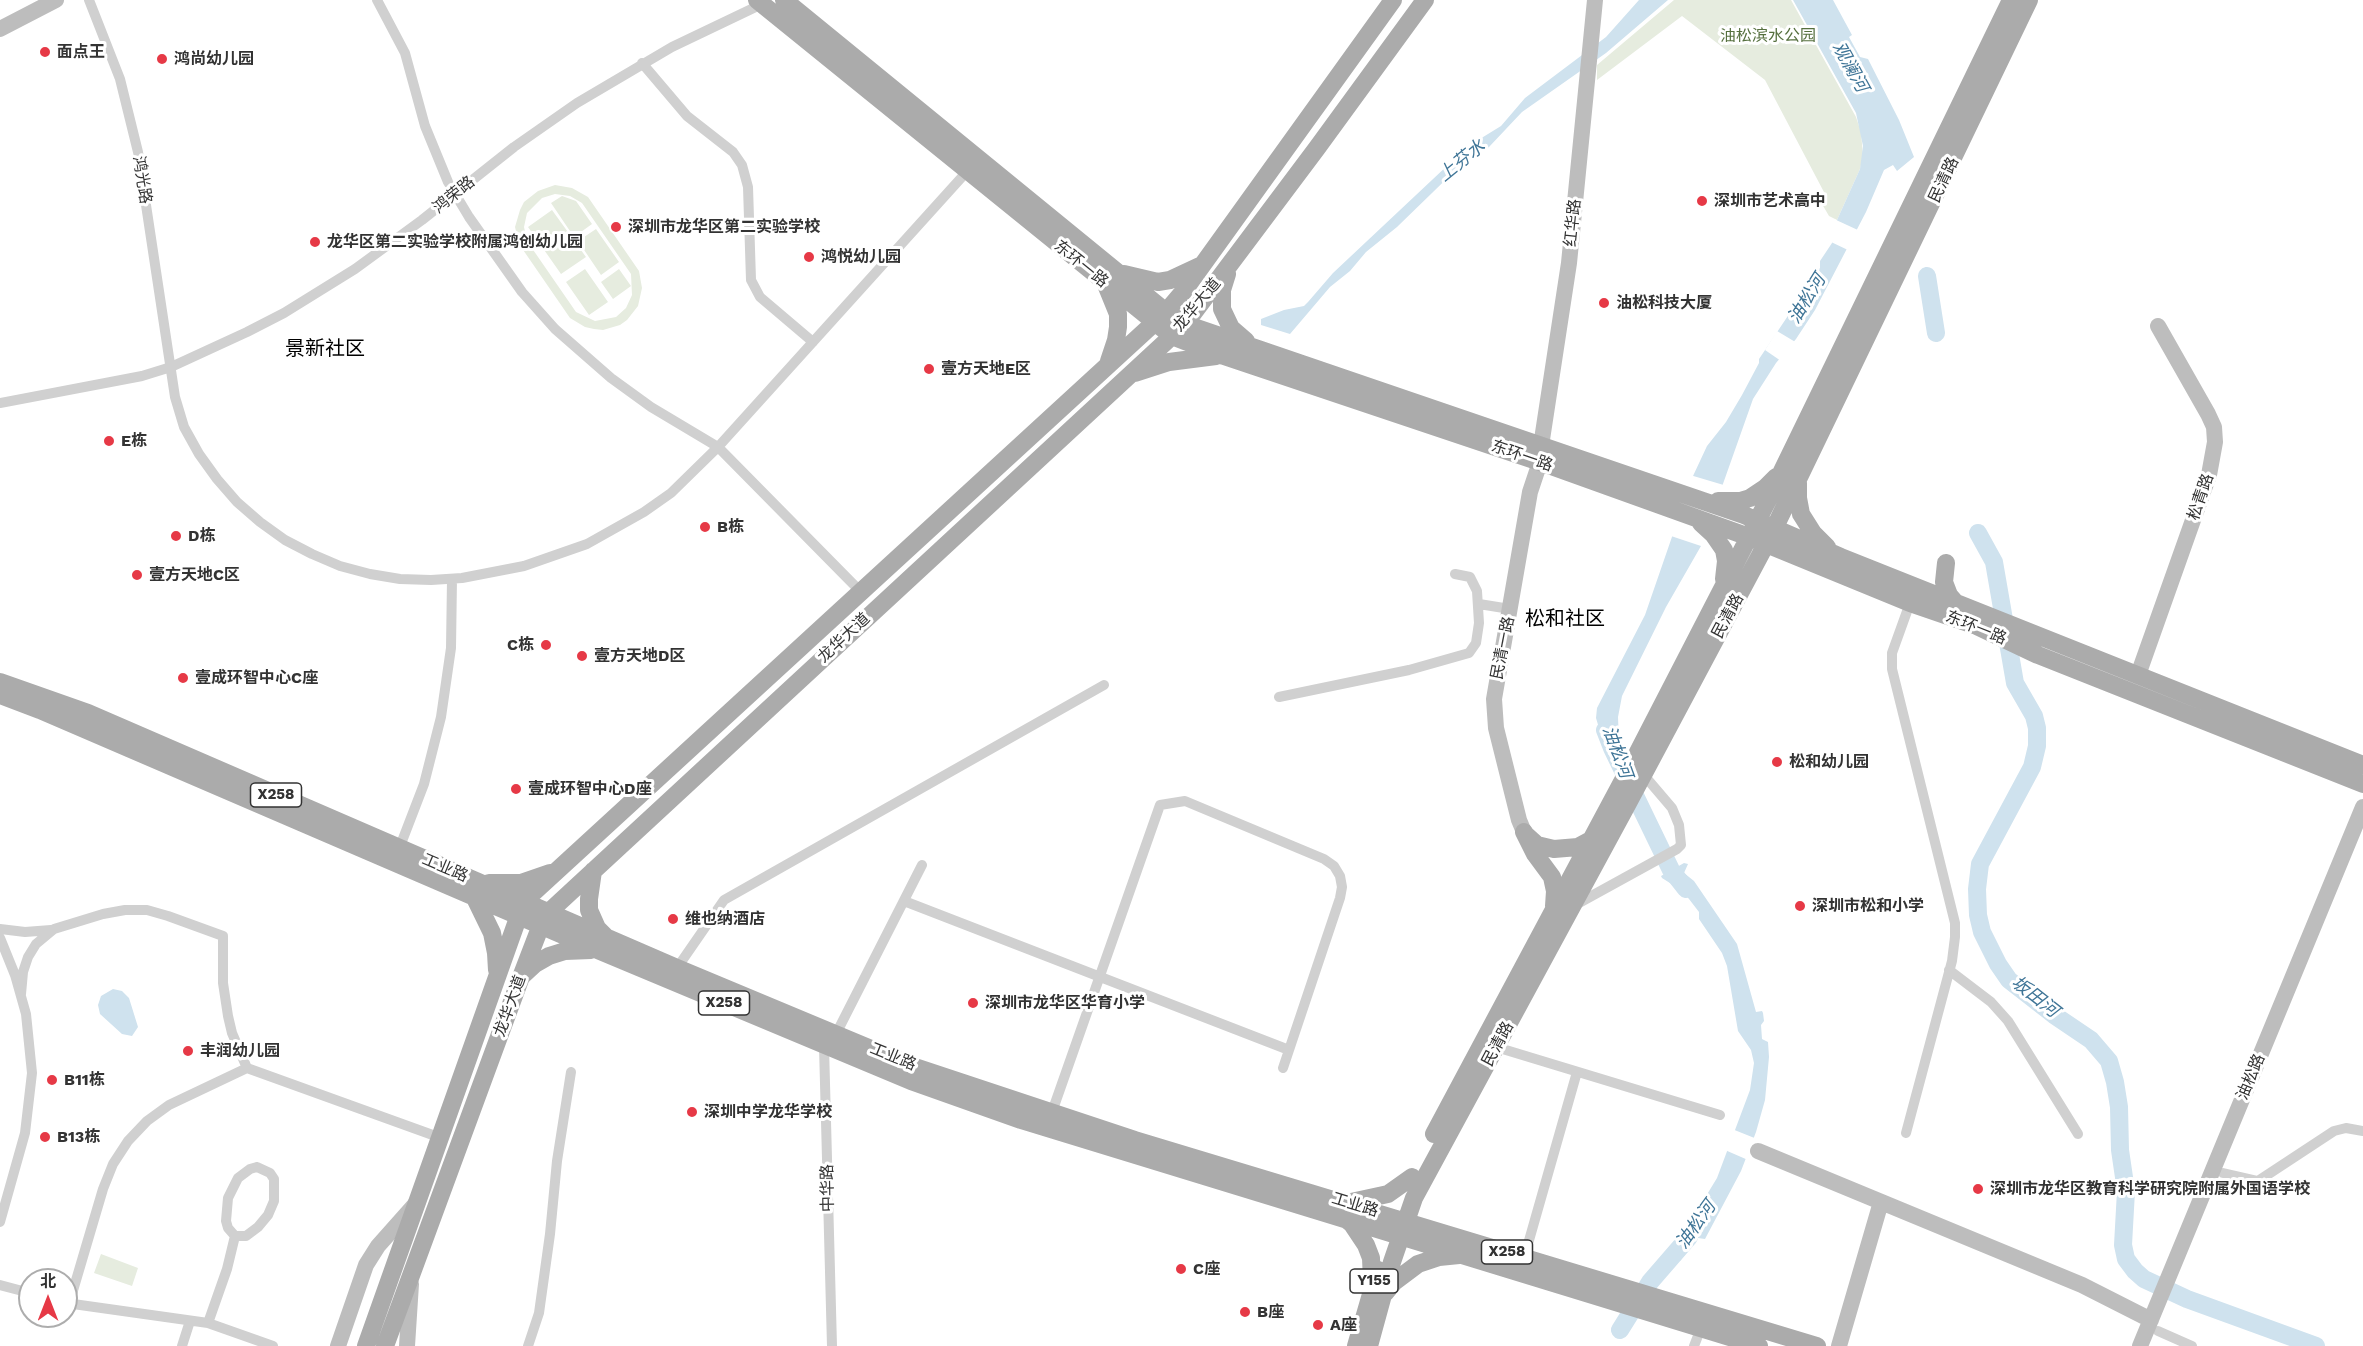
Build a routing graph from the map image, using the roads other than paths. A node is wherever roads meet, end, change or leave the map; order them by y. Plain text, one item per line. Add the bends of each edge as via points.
1 (32, 0) edge
2 (56, 0) edge
3 (89, 0) edge
4 (377, 0) edge
5 (784, 0) edge
6 (1393, 0) edge
7 (1425, 0) edge
8 (1595, 0) edge
9 (2011, 0) edge
10 (2029, 0) edge
11 (760, 2) edge
12 (0, 17) edge
13 (0, 29) edge
14 (642, 63) junction
15 (973, 164) junction
16 (455, 194) junction
17 (1204, 264) junction
18 (1231, 264) junction
19 (1110, 277) junction
20 (1160, 317) junction
21 (2158, 326) dead end
22 (1179, 330) junction
23 (1237, 338) junction
24 (813, 342) junction
25 (1224, 356) junction
26 (171, 367) junction
27 (1104, 369) junction
28 (1129, 376) junction
29 (0, 403) edge
30 (718, 447) junction
31 (1540, 454) junction
32 (1792, 473) junction
33 (1675, 501) junction
34 (1724, 505) junction
35 (1715, 529) junction
36 (1762, 533) junction
37 (1841, 557) junction
38 (1946, 563) dead end
39 (1455, 574) dead end
40 (452, 579) junction
41 (1723, 587) junction
42 (860, 591) junction
43 (1955, 602) junction
44 (1910, 603) junction
45 (1479, 604) junction
46 (876, 609) junction
47 (1510, 609) junction
48 (1975, 618) junction
49 (2138, 675) junction
50 (1104, 685) dead end
51 (1, 689) edge
52 (1279, 697) dead end
53 (2363, 755) edge
54 (2343, 757) junction
55 (2363, 765) edge
56 (1643, 774) junction
57 (2363, 784) edge
58 (2363, 807) edge
59 (1524, 832) junction
60 (2363, 832) edge
61 (1591, 840) junction
62 (399, 849) junction
63 (922, 865) dead end
64 (557, 870) junction
65 (593, 871) junction
66 (462, 876) junction
67 (474, 896) junction
68 (904, 901) junction
69 (1572, 906) junction
70 (521, 909) junction
71 (1553, 910) junction
72 (545, 918) junction
73 (0, 929) edge
74 (54, 929) junction
75 (0, 938) edge
76 (603, 944) junction
77 (677, 968) junction
78 (1949, 970) junction
79 (520, 977) junction
80 (1100, 977) junction
81 (496, 983) junction
82 (21, 994) junction
83 (830, 1040) junction
84 (1496, 1047) junction
85 (1289, 1050) junction
86 (247, 1068) junction
87 (1283, 1068) dead end
88 (571, 1072) dead end
89 (1577, 1072) junction
90 (1052, 1112) junction
91 (1720, 1115) dead end
92 (2363, 1131) edge
93 (1906, 1133) dead end
94 (2078, 1134) dead end
95 (441, 1138) junction
96 (1758, 1151) dead end
97 (2223, 1173) junction
98 (1412, 1178) junction
99 (418, 1200) junction
100 (1881, 1202) junction
101 (1344, 1209) junction
102 (0, 1222) edge
103 (1397, 1226) junction
104 (235, 1236) junction
105 (1469, 1256) junction
106 (1524, 1258) junction
107 (78, 1271) edge
108 (2176, 1272) junction
109 (411, 1276) junction
110 (0, 1285) edge
111 (18, 1290) edge
112 (1377, 1294) junction
113 (1617, 1294) junction
114 (78, 1305) edge
115 (1666, 1309) junction
116 (190, 1321) junction
117 (208, 1323) junction
118 (2156, 1325) edge
119 (1701, 1328) junction
120 (182, 1346) edge
121 (273, 1346) edge
122 (338, 1346) edge
123 (366, 1346) edge
124 (386, 1346) edge
125 (406, 1346) edge
126 (528, 1346) edge
127 (832, 1346) edge
128 (1356, 1346) edge
129 (1369, 1346) edge
130 (1694, 1346) edge
131 (1759, 1346) edge
132 (1817, 1346) edge
133 (1839, 1346) edge
134 (2140, 1346) edge
135 (2192, 1346) edge

1 - 12 street
2 - 13 street
3 - 26 street, 鸿光路 via 113,57 132,123
4 - 16 street via 405,52 432,145
5 - 15 main road, 东环一路
6 - 17 main road, 龙华大道
7 - 18 main road, 龙华大道
8 - 31 street, 红华路 via 1569,263
9 - 32 main road, 民清路
10 - 32 main road, 民清路
11 - 14 street, 鸿荣路
11 - 15 main road, 东环一路
14 - 16 street, 鸿荣路 via 545,124
14 - 24 street via 687,116 733,152 742,165 748,187 751,280 760,297
15 - 19 main road, 东环一路
15 - 24 street, 鸿光路
16 - 26 street, 鸿荣路 via 389,246 320,292
16 - 30 street via 522,292 573,346 637,398
17 - 19 main road via 1158,282
17 - 20 main road, 龙华大道
18 - 22 main road, 龙华大道
18 - 23 main road via 1221,304
19 - 20 main road, 东环一路
19 - 27 main road via 1118,327
20 - 22 main road, 东环一路
20 - 27 main road, 龙华大道
21 - 49 street, 松青路 via 2208,414 2215,442 2210,475
22 - 23 main road, 东环一路
22 - 25 main road, 东环一路
22 - 28 main road, 龙华大道
23 - 31 main road, 东环一路
24 - 30 street, 鸿光路
25 - 28 main road via 1184,359
25 - 31 main road, 东环一路
26 - 29 street, 鸿荣路
26 - 40 street, 鸿光路 via 184,427 199,454 223,486 260,522 285,540 340,566 400,579
27 - 42 main road, 龙华大道
28 - 46 main road, 龙华大道
30 - 40 street, 鸿光路 via 671,493 644,513 587,544 524,566
30 - 42 street
31 - 33 main road, 东环一路
31 - 47 street, 民清一路
32 - 34 main road via 1758,494
32 - 36 main road, 民清路
32 - 37 main road via 1804,521 1818,539
33 - 34 main road, 东环一路 via 1703,500
33 - 35 main road, 东环一路
34 - 36 main road, 东环一路
35 - 36 main road, 东环一路
35 - 41 main road via 1725,555
36 - 37 main road, 东环一路
36 - 41 main road, 民清路
36 - 44 main road, 东环一路
36 - 56 main road, 民清路
37 - 43 main road, 东环一路
38 - 43 main road via 1944,582
39 - 45 street via 1465,574 1473,580
40 - 62 street via 450,648 441,717 424,784
41 - 61 main road, 民清路
42 - 46 street
42 - 64 main road, 龙华大道
43 - 48 main road, 东环一路
44 - 48 main road, 东环一路
44 - 78 street via 1892,653 1892,669 1955,923
45 - 47 street
45 - 52 street via 1477,636 1469,653 1409,670
46 - 65 main road, 龙华大道
47 - 59 street, 民清一路 via 1494,719
48 - 49 main road, 东环一路 via 2038,635
48 - 57 main road, 东环一路 via 2038,655
49 - 54 main road, 东环一路
50 - 77 street via 724,900
51 - 62 main road, 工业路 / X258 via 88,713
51 - 67 main road, 工业路 / X258
53 - 54 main road
54 - 55 main road, 东环一路
56 - 69 main road, 民清路
56 - 69 street via 1676,817 1682,840 1677,849
58 - 108 street, 油松路
59 - 61 main road via 1538,845 1554,849 1578,847
59 - 71 main road via 1555,884
60 - 97 street, 油松路
61 - 71 main road, 民清路
62 - 66 main road, 工业路 / X258
63 - 68 street
64 - 66 main road via 521,883 497,884
64 - 70 main road, 龙华大道
65 - 72 main road, 龙华大道
65 - 76 main road via 589,910
66 - 70 main road, 工业路 / X258
67 - 70 main road, 工业路 / X258
67 - 81 main road via 492,933
68 - 80 street
68 - 83 street
69 - 84 main road, 民清路
70 - 72 main road, 工业路 / X258
70 - 81 main road, 龙华大道
71 - 98 main road, 民清路
72 - 76 main road, 工业路 / X258
72 - 79 main road, 龙华大道
73 - 74 street
74 - 82 street via 28,957
74 - 86 street via 136,909 223,936 228,1016
75 - 82 street
76 - 77 main road, 工业路 / X258
76 - 79 main road via 558,952
76 - 83 main road, 工业路 / X258
77 - 83 main road, 工业路 / X258
78 - 93 street
78 - 94 street via 1991,1002 2007,1021
79 - 109 main road, 龙华大道
80 - 85 street
80 - 85 street via 1160,806 1185,801 1324,859 1340,876 1340,898
80 - 90 street
81 - 95 main road, 龙华大道
82 - 102 street via 29,1034 31,1093 25,1133
83 - 90 main road, 工业路 / X258
83 - 101 main road, 工业路 / X258 via 965,1101
83 - 127 street, 中华路
84 - 89 street
84 - 103 main road, 民清路
85 - 87 street
86 - 95 street
86 - 107 street via 169,1105 128,1141 103,1189
88 - 126 street via 539,1312
89 - 91 street
89 - 106 street
90 - 101 main road, 工业路 / X258
92 - 97 street via 2334,1131 2258,1181
95 - 99 main road, 龙华大道
96 - 100 street
97 - 108 street, 油松路
98 - 101 main road via 1388,1194
98 - 103 main road, 民清路
99 - 122 street via 370,1259
99 - 123 main road, 龙华大道
100 - 118 street via 2082,1285
100 - 133 street
101 - 103 main road, 工业路 / X258
101 - 112 main road via 1368,1252
103 - 105 main road, 工业路 / X258
103 - 106 main road, 工业路 / X258
103 - 112 main road, Y155
104 - 104 street via 226,1221 230,1191 250,1168 264,1169 274,1179 271,1209 252,1232
104 - 117 street
105 - 112 main road via 1450,1255 1418,1264
105 - 113 main road, 工业路 / X258
106 - 113 main road, 工业路 / X258
108 - 118 street, 油松路
109 - 124 main road, 龙华大道
109 - 125 street
110 - 111 street
112 - 128 main road, Y155
112 - 129 main road, Y155
113 - 115 main road, 工业路 / X258
114 - 116 street
115 - 119 main road, 工业路 / X258
115 - 132 main road, 工业路 / X258
116 - 117 street
116 - 120 street
117 - 121 street
118 - 134 street, 油松路
118 - 135 street
119 - 130 street
119 - 131 main road, 工业路 / X258

